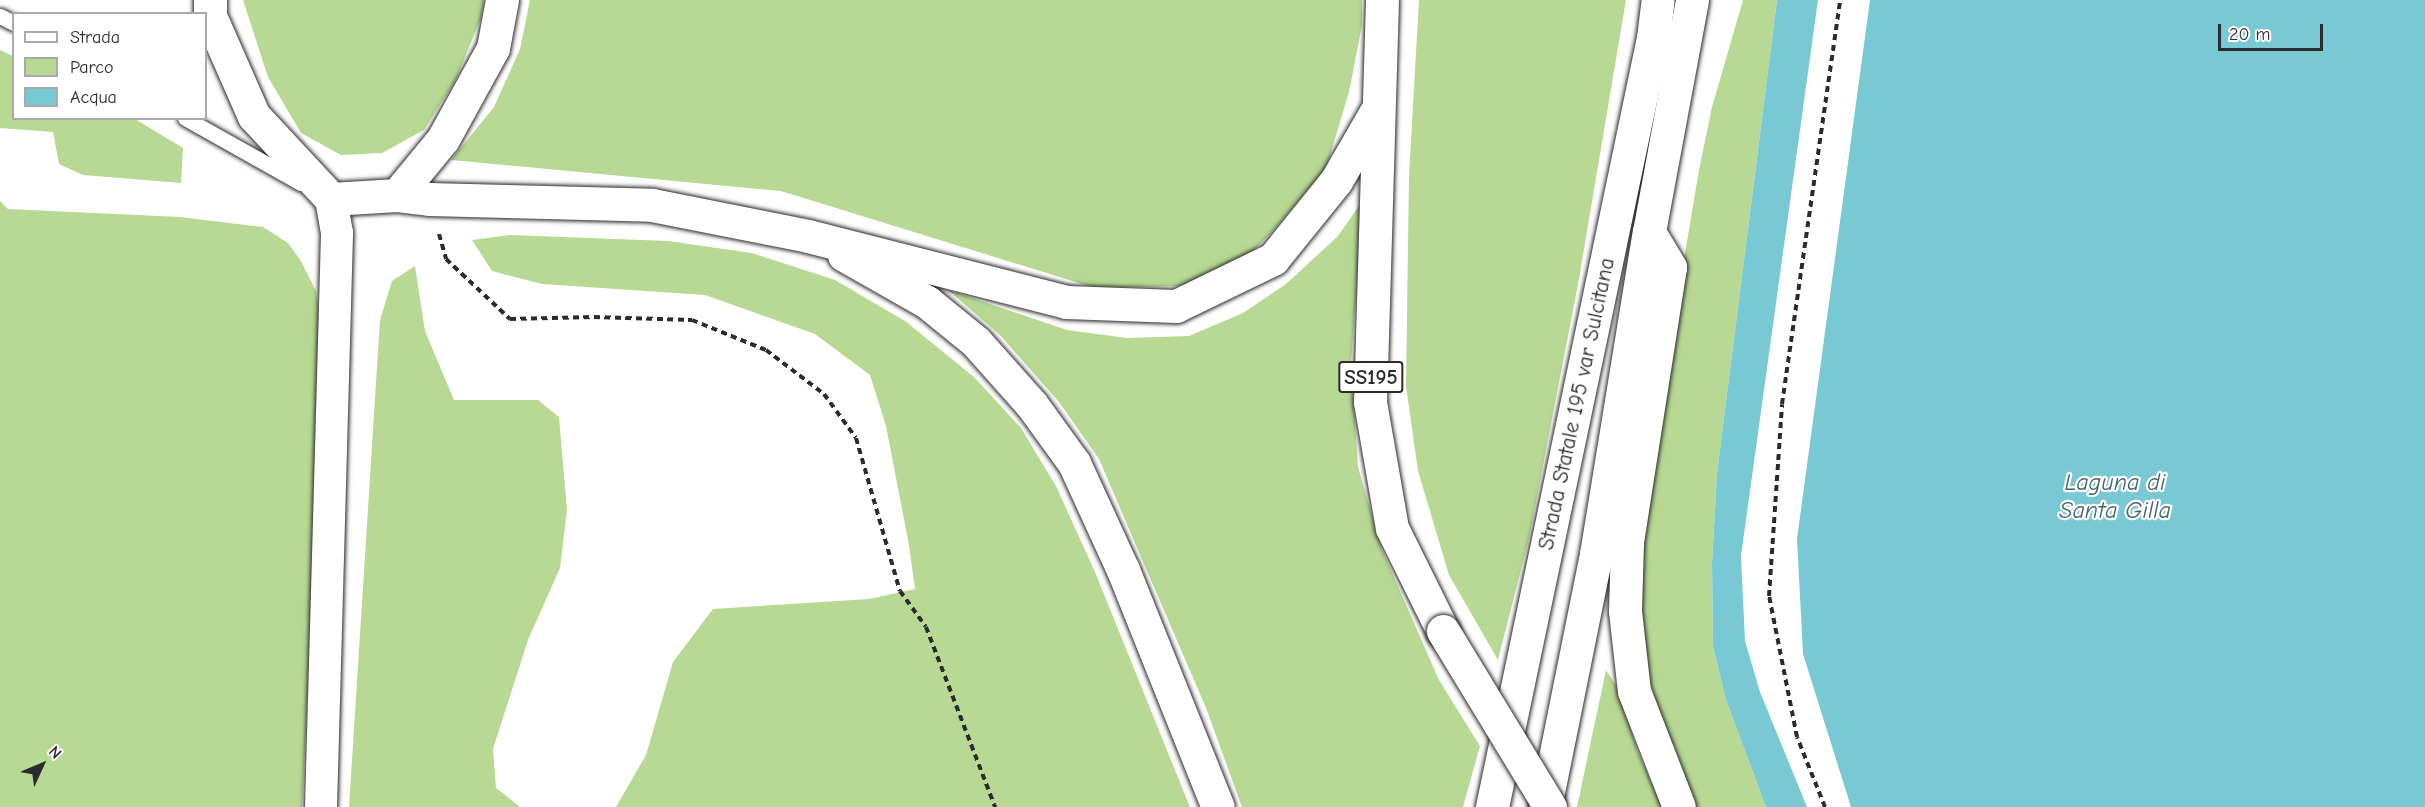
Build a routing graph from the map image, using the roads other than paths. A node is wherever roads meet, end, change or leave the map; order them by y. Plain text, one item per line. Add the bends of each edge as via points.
1 (210, 0) edge
2 (502, 0) edge
3 (1382, 0) edge
4 (1658, 0) edge
5 (1692, 0) edge
6 (1377, 110) junction
7 (189, 120) edge
8 (413, 197) junction
9 (331, 199) junction
10 (1649, 231) junction
11 (808, 236) junction
12 (321, 807) edge
13 (1218, 807) edge
14 (1492, 807) edge
15 (1545, 807) edge
16 (1550, 807) edge
17 (1679, 807) edge

1 - 9 main road via 210,16 254,116
2 - 8 main road via 493,48
3 - 6 main road
4 - 14 main road, Strada Statale 195 var Sulcitana via 1651,50
5 - 10 main road, Strada Statale 195 var Sulcitana
6 - 11 main road via 1336,181 1272,259 1176,306 1066,302
6 - 16 main road, SS195, bridge via 1370,402 1392,528 1443,631
7 - 9 lane
8 - 9 main road
8 - 11 main road via 652,206
9 - 12 street via 337,233
10 - 15 main road, Strada Statale 195 var Sulcitana via 1596,554
10 - 17 main road via 1670,267 1627,543 1625,611 1634,691
11 - 13 main road via 927,302 976,342 1032,405 1068,455 1123,570

